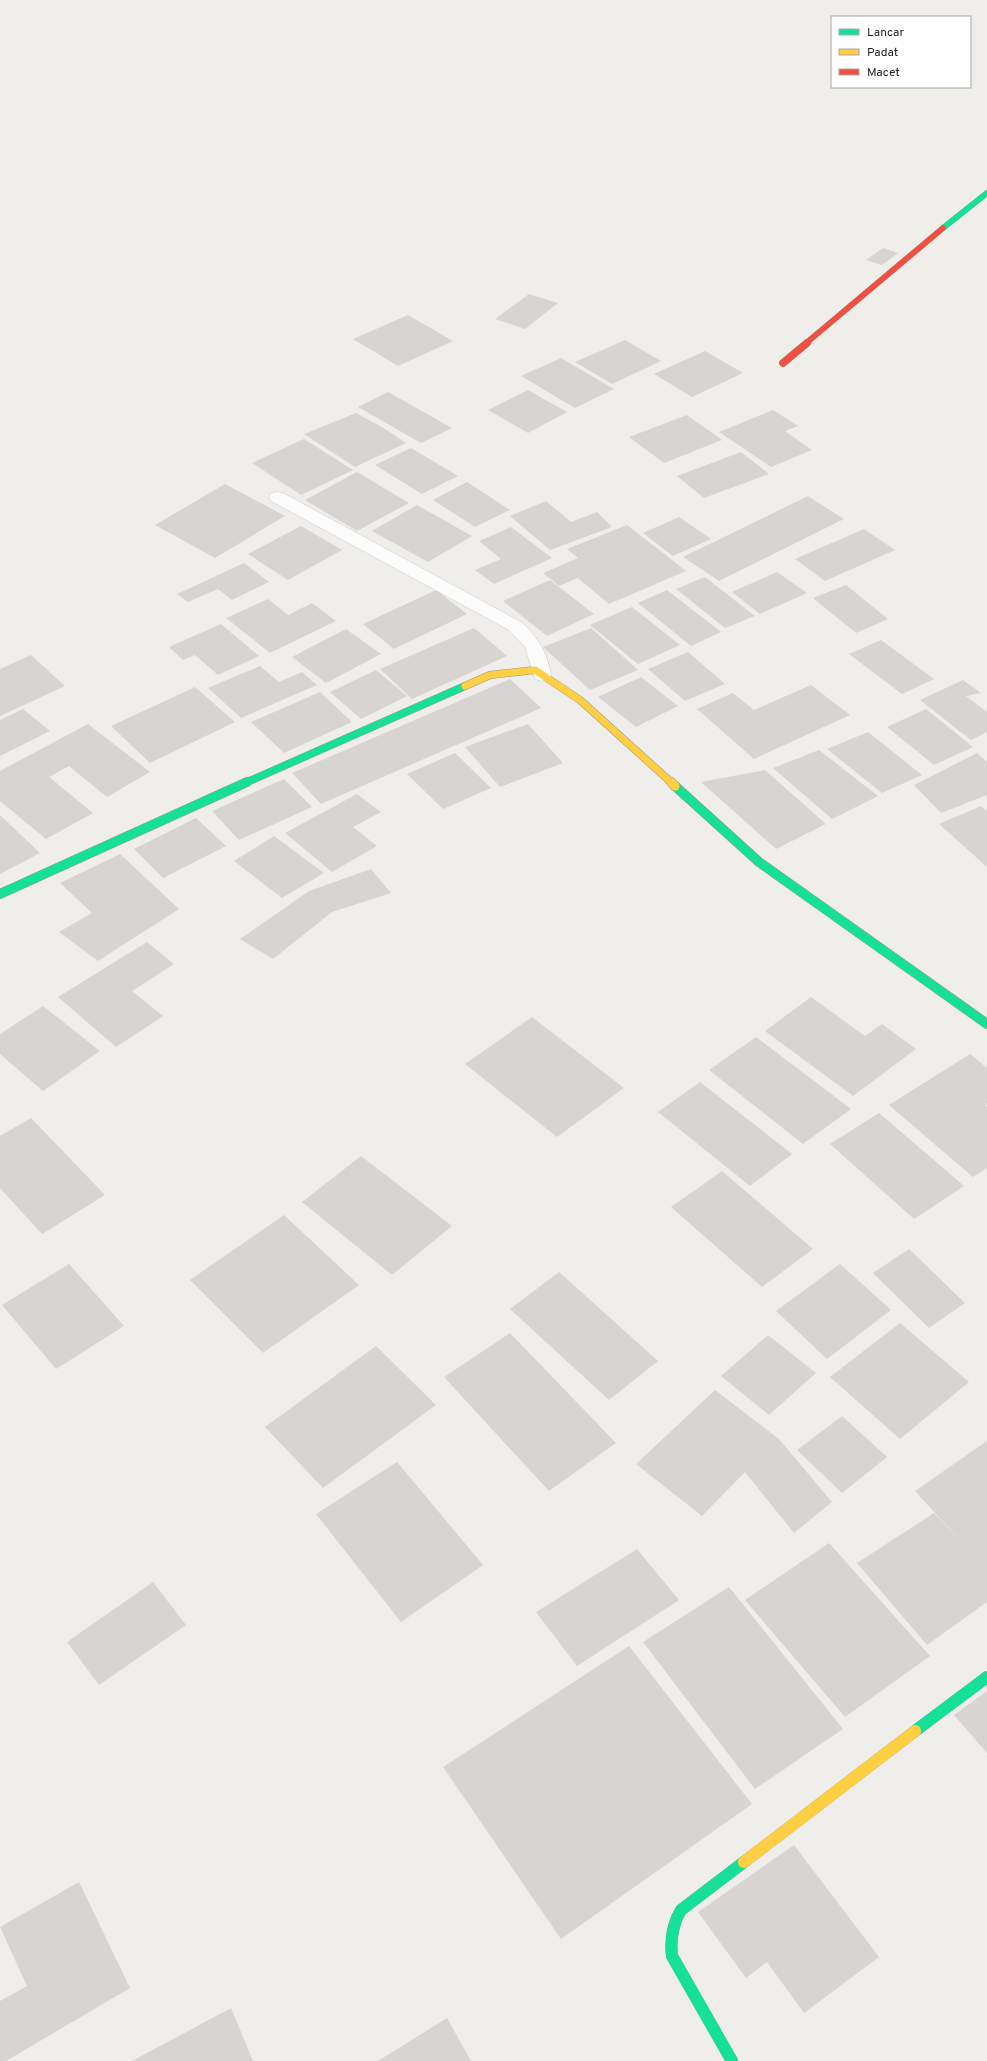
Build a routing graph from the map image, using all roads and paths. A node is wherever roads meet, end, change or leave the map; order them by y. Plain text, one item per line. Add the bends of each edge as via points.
1 (987, 193) edge
2 (783, 363) dead end
3 (277, 497) dead end
4 (542, 675) junction
5 (0, 894) edge
6 (987, 1024) edge
7 (987, 1677) edge
8 (732, 2061) edge

1 - 2 street
3 - 4 street via 515,626 538,650
4 - 5 street via 535,670 490,675
4 - 6 street via 580,700 759,862
7 - 8 street via 681,1910 674,1920 669,1939 672,1956

